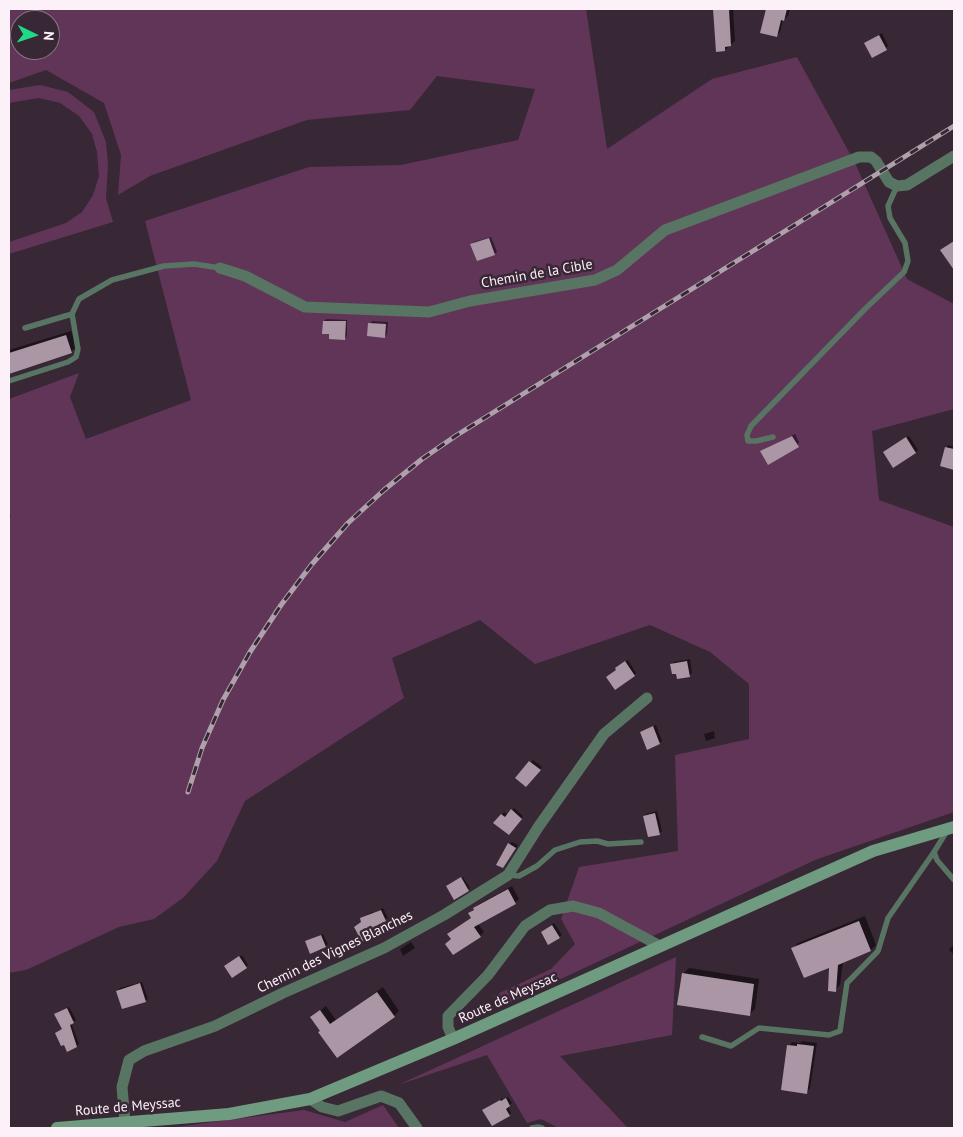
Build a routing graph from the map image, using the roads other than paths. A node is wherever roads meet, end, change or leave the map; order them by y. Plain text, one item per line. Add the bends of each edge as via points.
1 (954, 156) edge
2 (897, 186) junction
3 (220, 268) joint
4 (72, 314) junction
5 (25, 328) dead end
6 (9, 381) edge
7 (773, 437) dead end
8 (647, 698) dead end
9 (951, 828) edge
10 (642, 842) dead end
11 (934, 852) junction
12 (508, 875) junction
13 (954, 880) edge
14 (660, 946) junction
15 (702, 1037) dead end
16 (453, 1039) junction
17 (310, 1099) junction
18 (125, 1122) junction
19 (57, 1128) edge
20 (417, 1128) edge
21 (532, 1128) edge
22 (542, 1128) edge

1 - 2 street via 907,185
2 - 3 street, Chemin de la Cible via 889,182 871,157 859,157 666,230 618,270 595,280 470,301 429,312 305,306 245,276
2 - 7 lane via 888,206 890,218 905,243 908,261 904,272 751,426 747,435 748,441
3 - 4 lane via 194,264 164,266 112,280 79,299
4 - 5 lane
4 - 6 lane via 78,349 76,357
8 - 12 street, Chemin des Vignes Blanches via 604,734
9 - 11 lane
9 - 14 main road, Route de Meyssac via 873,852
10 - 12 lane via 580,842 555,850 519,876
11 - 13 lane
11 - 15 lane via 888,918 878,951 847,983 840,1031 829,1035 759,1028 731,1046
12 - 18 street, Chemin des Vignes Blanches via 384,948 215,1026 144,1051 129,1060 122,1087
14 - 16 main road, Route de Meyssac
14 - 16 street via 599,913 573,906 550,910 525,926 488,975 448,1016
16 - 17 main road, Route de Meyssac
17 - 18 main road, Route de Meyssac via 229,1114
17 - 20 street via 322,1107 338,1111 381,1096 399,1103
18 - 19 main road, Route de Meyssac
21 - 22 lane

